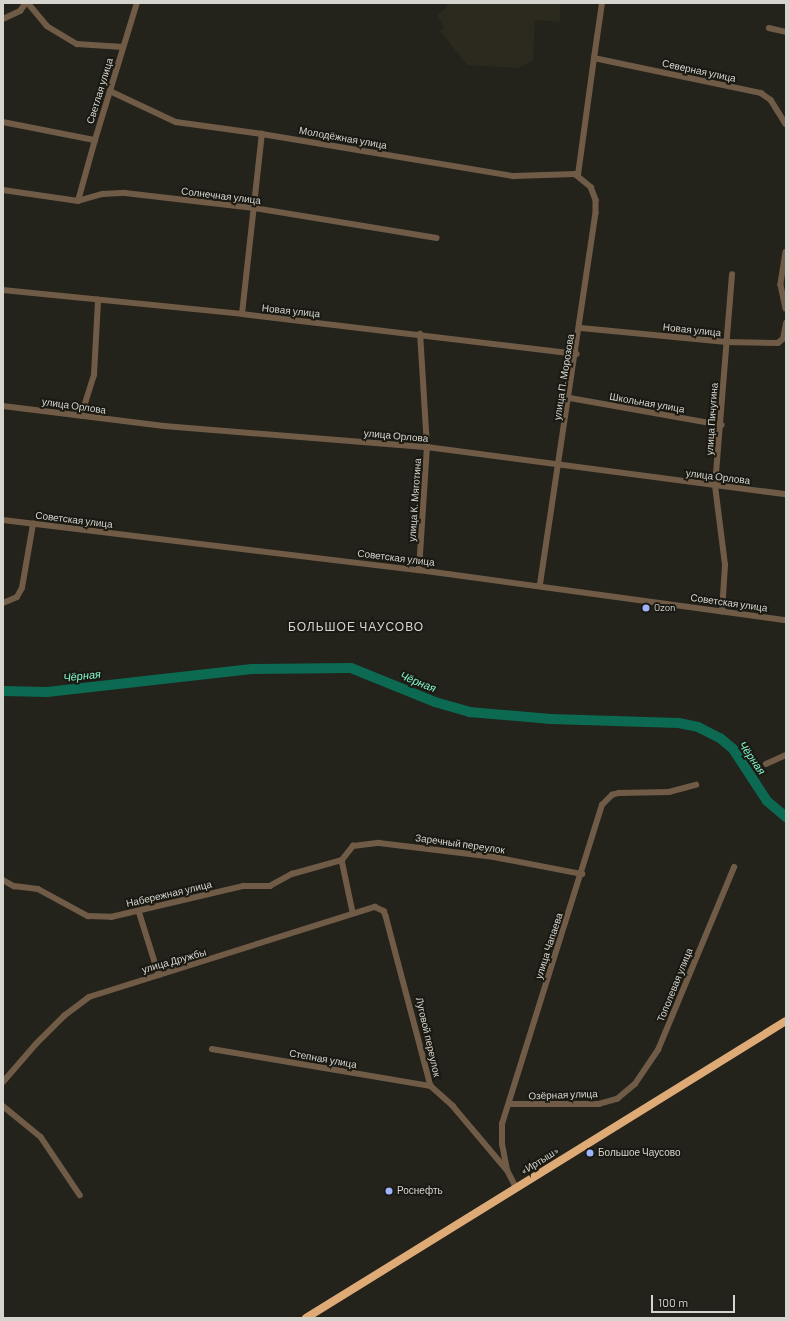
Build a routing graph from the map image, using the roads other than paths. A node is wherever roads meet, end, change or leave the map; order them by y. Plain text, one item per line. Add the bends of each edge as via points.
1 (27, 3) edge
2 (138, 3) edge
3 (602, 3) edge
4 (3, 19) edge
5 (769, 28) dead end
6 (786, 32) edge
7 (123, 47) junction
8 (594, 58) junction
9 (110, 91) junction
10 (3, 122) edge
11 (786, 124) edge
12 (262, 134) junction
13 (95, 140) junction
14 (578, 175) junction
15 (3, 190) edge
16 (78, 202) junction
17 (254, 208) junction
18 (437, 238) dead end
19 (786, 252) edge
20 (732, 275) dead end
21 (3, 290) edge
22 (98, 300) junction
23 (786, 308) edge
24 (242, 314) junction
25 (786, 323) edge
26 (580, 328) junction
27 (420, 334) junction
28 (726, 342) junction
29 (577, 354) junction
30 (570, 398) junction
31 (3, 406) edge
32 (81, 416) junction
33 (722, 425) junction
34 (427, 447) junction
35 (558, 464) junction
36 (715, 486) junction
37 (786, 494) edge
38 (3, 520) edge
39 (33, 524) junction
40 (419, 570) junction
41 (540, 586) junction
42 (3, 603) edge
43 (722, 612) junction
44 (786, 620) edge
45 (786, 755) edge
46 (766, 764) dead end
47 (696, 785) dead end
48 (342, 860) junction
49 (734, 867) dead end
50 (582, 874) junction
51 (3, 880) edge
52 (380, 908) joint
53 (139, 911) junction
54 (353, 912) junction
55 (159, 975) junction
56 (786, 1021) edge
57 (212, 1049) dead end
58 (3, 1082) edge
59 (431, 1086) junction
60 (617, 1099) joint
61 (508, 1104) junction
62 (3, 1106) edge
63 (507, 1170) junction
64 (516, 1188) junction
65 (80, 1195) dead end
66 (306, 1318) edge

1 - 4 street via 20,11
1 - 7 street, Светлая улица via 47,26 77,44
2 - 7 street
3 - 8 street
5 - 6 street
7 - 9 street, Светлая улица
8 - 11 street, Северная улица via 761,93 772,100
8 - 14 street
9 - 12 street, Молодёжная улица via 176,122
9 - 13 street, Светлая улица
10 - 13 street
12 - 14 street, Молодёжная улица via 514,176
12 - 17 street
13 - 16 street, Светлая улица
14 - 26 street, улица П. Морозова via 591,187 596,200
15 - 16 street, Солнечная улица
16 - 17 street, Солнечная улица via 115,192
17 - 18 street, Солнечная улица
17 - 24 street
19 - 23 street via 781,285
20 - 28 street, улица Пичугина
21 - 22 street, Новая улица
22 - 24 street, Новая улица
22 - 32 street via 94,375
24 - 27 street, Новая улица
25 - 28 street, Новая улица via 783,339 778,344
26 - 28 street, Новая улица
26 - 29 street, улица П. Морозова
27 - 29 street, Новая улица
27 - 34 street, улица К. Мяготина
28 - 33 street, улица Пичугина
29 - 30 street, улица П. Морозова
30 - 33 street, Школьная улица
30 - 35 street, улица П. Морозова
31 - 32 street, улица Орлова
32 - 34 street, улица Орлова via 180,428
33 - 36 street, улица Пичугина
34 - 35 street, улица Орлова
34 - 40 street, улица К. Мяготина
35 - 36 street, улица Орлова
35 - 41 street, улица П. Морозова
36 - 37 street, улица Орлова
36 - 43 street, улица Пичугина via 724,565
38 - 39 street, Советская улица
39 - 40 street, Советская улица
39 - 42 street via 22,588 17,597
40 - 41 street, Советская улица
41 - 43 street, Советская улица
43 - 44 street, Советская улица
45 - 46 street
47 - 50 street, улица Чапаева via 668,792 619,793 607,799 602,805
48 - 50 street, Заречный переулок via 353,846 379,843 494,857
48 - 53 street, Набережная улица via 292,874 270,886 244,886
48 - 54 street
49 - 60 street, Тополевая улица via 658,1050 635,1084
50 - 61 street, улица Чапаева
51 - 53 street, Набережная улица via 7,884 38,889 88,916 111,917
52 - 54 street, улица Дружбы
52 - 59 street, Луговой переулок via 386,916
53 - 55 street
54 - 55 street, улица Дружбы
55 - 58 street, улица Дружбы via 98,993 78,1004 36,1044
56 - 64 highway, «Иртыш»
57 - 59 street, Степная улица
59 - 63 street, Луговой переулок via 453,1106
60 - 61 street, Озёрная улица via 588,1104
61 - 63 street, улица Чапаева via 501,1134
62 - 65 street via 41,1137
63 - 64 street, улица Чапаева
64 - 66 highway, «Иртыш»

